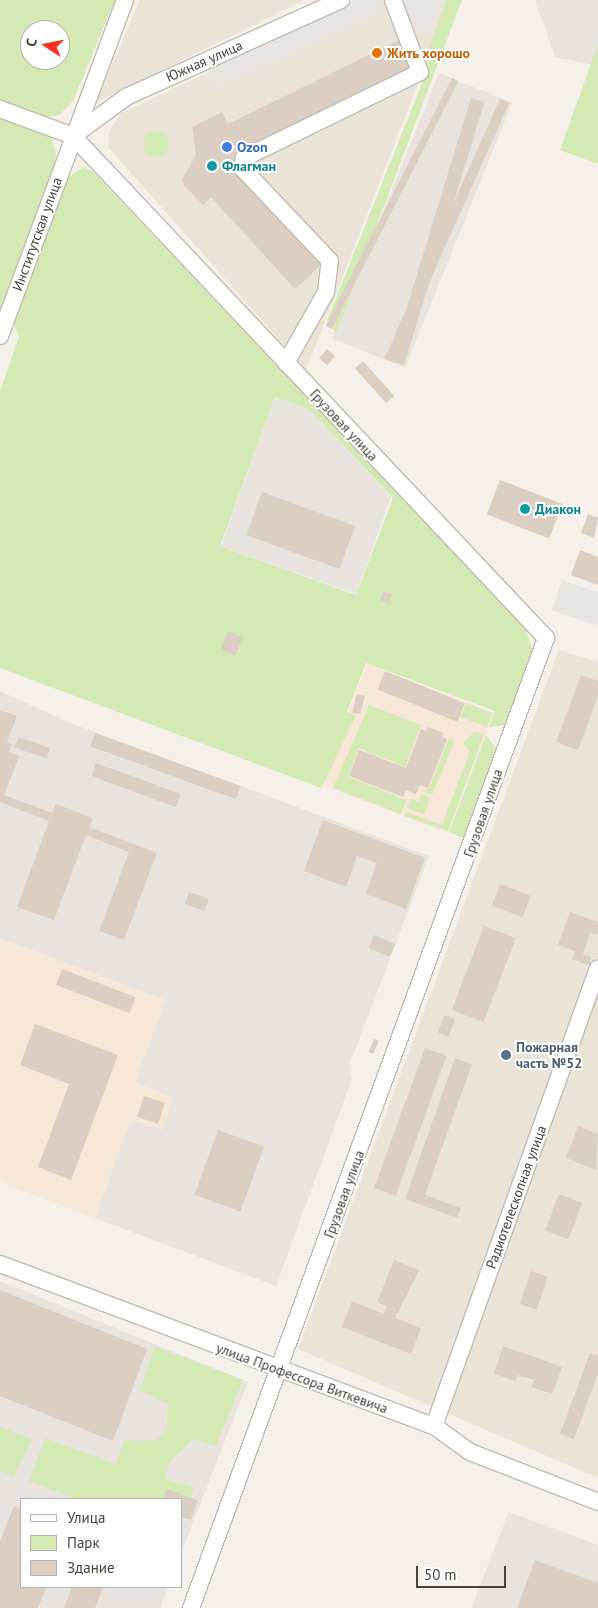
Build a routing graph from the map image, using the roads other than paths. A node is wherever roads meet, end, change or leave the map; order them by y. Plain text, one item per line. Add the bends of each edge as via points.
1 (125, 0) edge
2 (341, 0) edge
3 (399, 3) edge
4 (0, 108) edge
5 (74, 135) junction
6 (0, 336) edge
7 (286, 363) junction
8 (598, 968) edge
9 (0, 1264) edge
10 (279, 1372) junction
11 (434, 1426) junction
12 (598, 1502) edge
13 (191, 1608) edge

1 - 5 street, Институтская улица
2 - 5 street, Южная улица via 126,97
3 - 7 street via 420,72 244,158 242,168 330,261 326,292
4 - 5 street
5 - 6 street, Институтская улица
5 - 7 street, Грузовая улица
7 - 10 street, Грузовая улица via 546,638
8 - 11 street, Радиотелескопная улица
9 - 10 street, улица Профессора Виткевича
10 - 11 street, улица Профессора Виткевича
10 - 13 street, Грузовая улица
11 - 12 street, улица Профессора Виткевича via 470,1452

